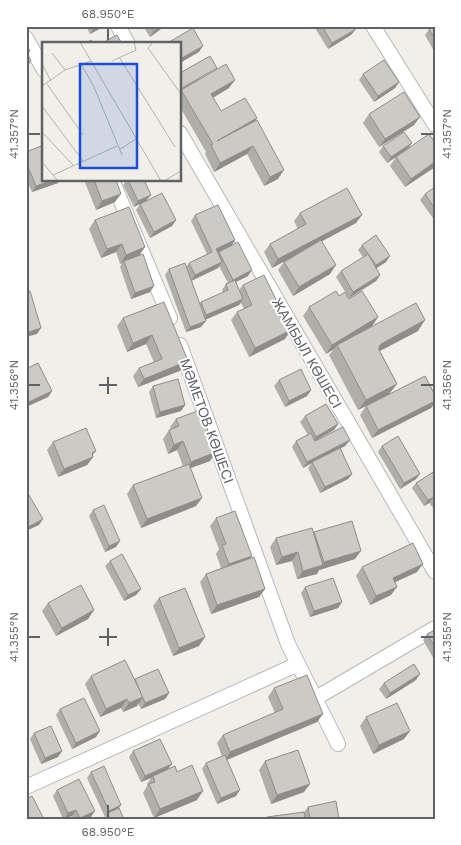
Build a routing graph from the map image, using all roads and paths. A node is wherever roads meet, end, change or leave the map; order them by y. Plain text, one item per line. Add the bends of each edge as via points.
1 (118, 26) edge
2 (373, 26) edge
3 (26, 38) edge
4 (127, 42) edge
5 (42, 66) edge
6 (435, 126) edge
7 (181, 135) edge
8 (112, 181) edge
9 (435, 572) edge
10 (435, 628) edge
11 (298, 664) junction
12 (316, 698) junction
13 (338, 744) dead end
14 (26, 788) edge

1 - 4 street
2 - 6 street
3 - 5 street
7 - 9 street, ЖАМБЫЛ КӨШЕСІ
8 - 11 street, МӘМЕТОВ КӨШЕСІ via 168,311 251,546
10 - 12 street
11 - 12 street, МӘМЕТОВ КӨШЕСІ
11 - 14 street
12 - 13 street, МӘМЕТОВ КӨШЕСІ

